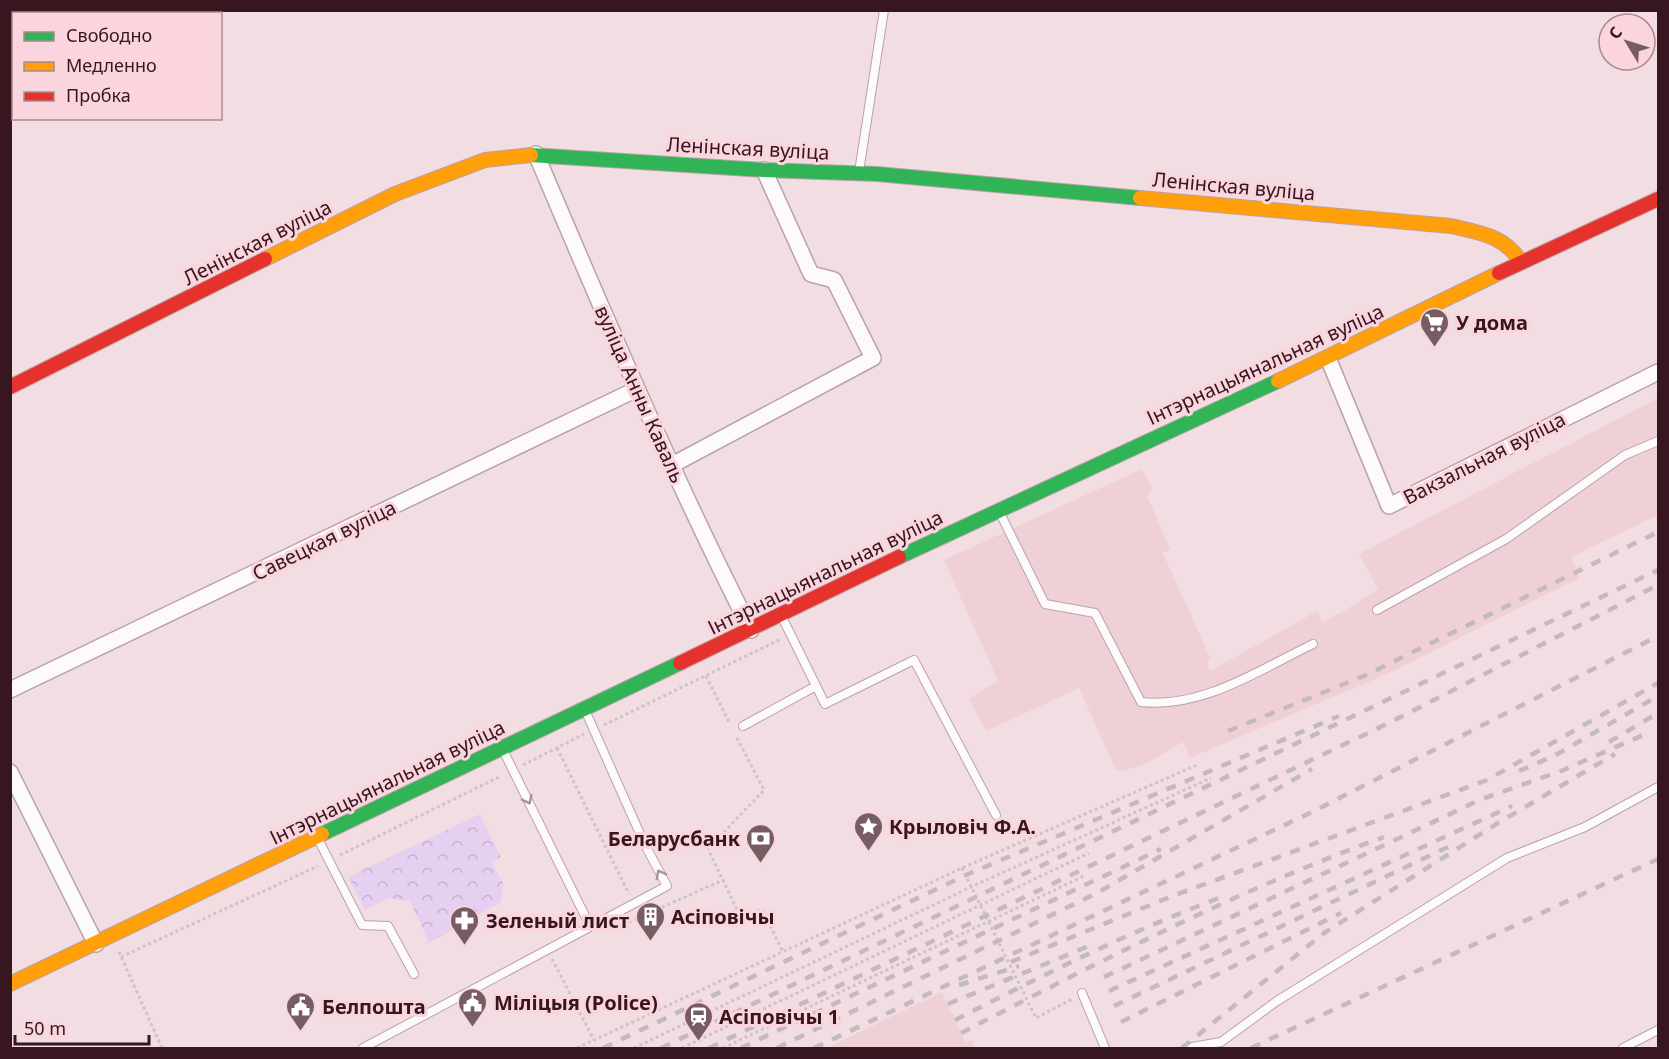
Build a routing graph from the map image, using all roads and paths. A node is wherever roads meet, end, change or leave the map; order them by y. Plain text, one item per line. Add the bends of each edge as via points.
1 (884, 10) edge
2 (536, 154) junction
3 (764, 170) junction
4 (859, 173) junction
5 (1659, 199) edge
6 (1521, 262) junction
7 (1328, 358) junction
8 (1659, 372) edge
9 (10, 387) edge
10 (637, 389) junction
11 (1659, 441) edge
12 (672, 465) junction
13 (998, 510) junction
14 (1377, 610) dead end
15 (781, 615) junction
16 (751, 630) junction
17 (791, 635) junction
18 (1313, 645) dead end
19 (706, 676) junction
20 (816, 686) junction
21 (10, 690) edge
22 (584, 709) junction
23 (743, 726) dead end
24 (594, 730) junction
25 (502, 748) junction
26 (557, 748) junction
27 (1199, 764) dead end
28 (513, 770) junction
29 (10, 772) edge
30 (1211, 778) dead end
31 (1659, 788) edge
32 (996, 815) dead end
33 (318, 837) junction
34 (1089, 853) dead end
35 (329, 860) junction
36 (962, 868) junction
37 (1086, 875) dead end
38 (723, 880) junction
39 (971, 887) junction
40 (634, 903) junction
41 (980, 905) junction
42 (641, 917) junction
43 (988, 922) junction
44 (644, 923) dead end
45 (590, 926) junction
46 (621, 926) dead end
47 (96, 944) junction
48 (783, 951) junction
49 (561, 953) dead end
50 (121, 957) dead end
51 (414, 974) dead end
52 (10, 984) edge
53 (1082, 993) joint
54 (1659, 1030) edge
55 (594, 1040) junction
56 (363, 1048) edge
57 (577, 1048) edge
58 (634, 1048) edge
59 (682, 1048) edge
60 (723, 1048) edge
61 (1105, 1048) edge
62 (1186, 1048) edge
63 (1623, 1048) edge

1 - 4 lane
2 - 3 street, Ленінская вуліца
2 - 9 street, Ленінская вуліца via 485,160 396,194
2 - 10 street, вуліца Анны Каваль
3 - 4 street, Ленінская вуліца
3 - 12 street via 810,274 834,280 873,358
4 - 6 street, Ленінская вуліца via 1451,226 1501,238
5 - 6 street, Інтэрнацыянальная вуліца
6 - 7 street, Інтэрнацыянальная вуліца
7 - 8 street, Вакзальная вуліца via 1389,506
7 - 13 street, Інтэрнацыянальная вуліца
10 - 12 street, вуліца Анны Каваль
10 - 21 street, Савецкая вуліца
11 - 14 lane via 1625,455 1506,539
12 - 16 street, вуліца Анны Каваль
13 - 15 street, Інтэрнацыянальная вуліца
13 - 18 lane via 1045,604 1095,613 1141,702 1164,704 1209,693
15 - 16 street, Інтэрнацыянальная вуліца
15 - 17 lane
16 - 22 street, Інтэрнацыянальная вуліца
17 - 19 path
17 - 20 lane
19 - 24 path
19 - 38 path via 764,790 708,849
20 - 23 lane
20 - 32 lane via 825,704 914,660
22 - 24 lane
22 - 25 street, Інтэрнацыянальная вуліца
24 - 26 path
40 -> 24 lane via 667,886
25 - 28 lane
25 - 33 street, Інтэрнацыянальная вуліца
26 - 28 path
26 - 40 path
27 - 36 path
28 - 35 path
28 -> 45 lane
29 - 47 street
30 - 39 path
31 - 62 lane via 1585,827 1507,858 1277,1001 1221,1042
33 - 35 lane
33 - 47 street, Інтэрнацыянальная вуліца
34 - 41 path
35 - 50 path
35 - 51 lane via 362,925 388,926
36 - 39 path
36 - 48 path
37 - 43 path
38 - 42 path
38 - 48 path via 741,918 762,909
39 - 41 path
39 - 58 path
40 - 42 path
40 - 45 lane
41 - 43 path
41 - 59 path
42 - 44 path
42 - 46 path
43 - 53 path via 1036,1018
43 - 60 path
45 - 56 lane
47 - 52 street, Інтэрнацыянальная вуліца
48 - 55 path
49 - 55 path via 551,958
53 - 61 lane
54 - 63 lane
55 - 57 path

